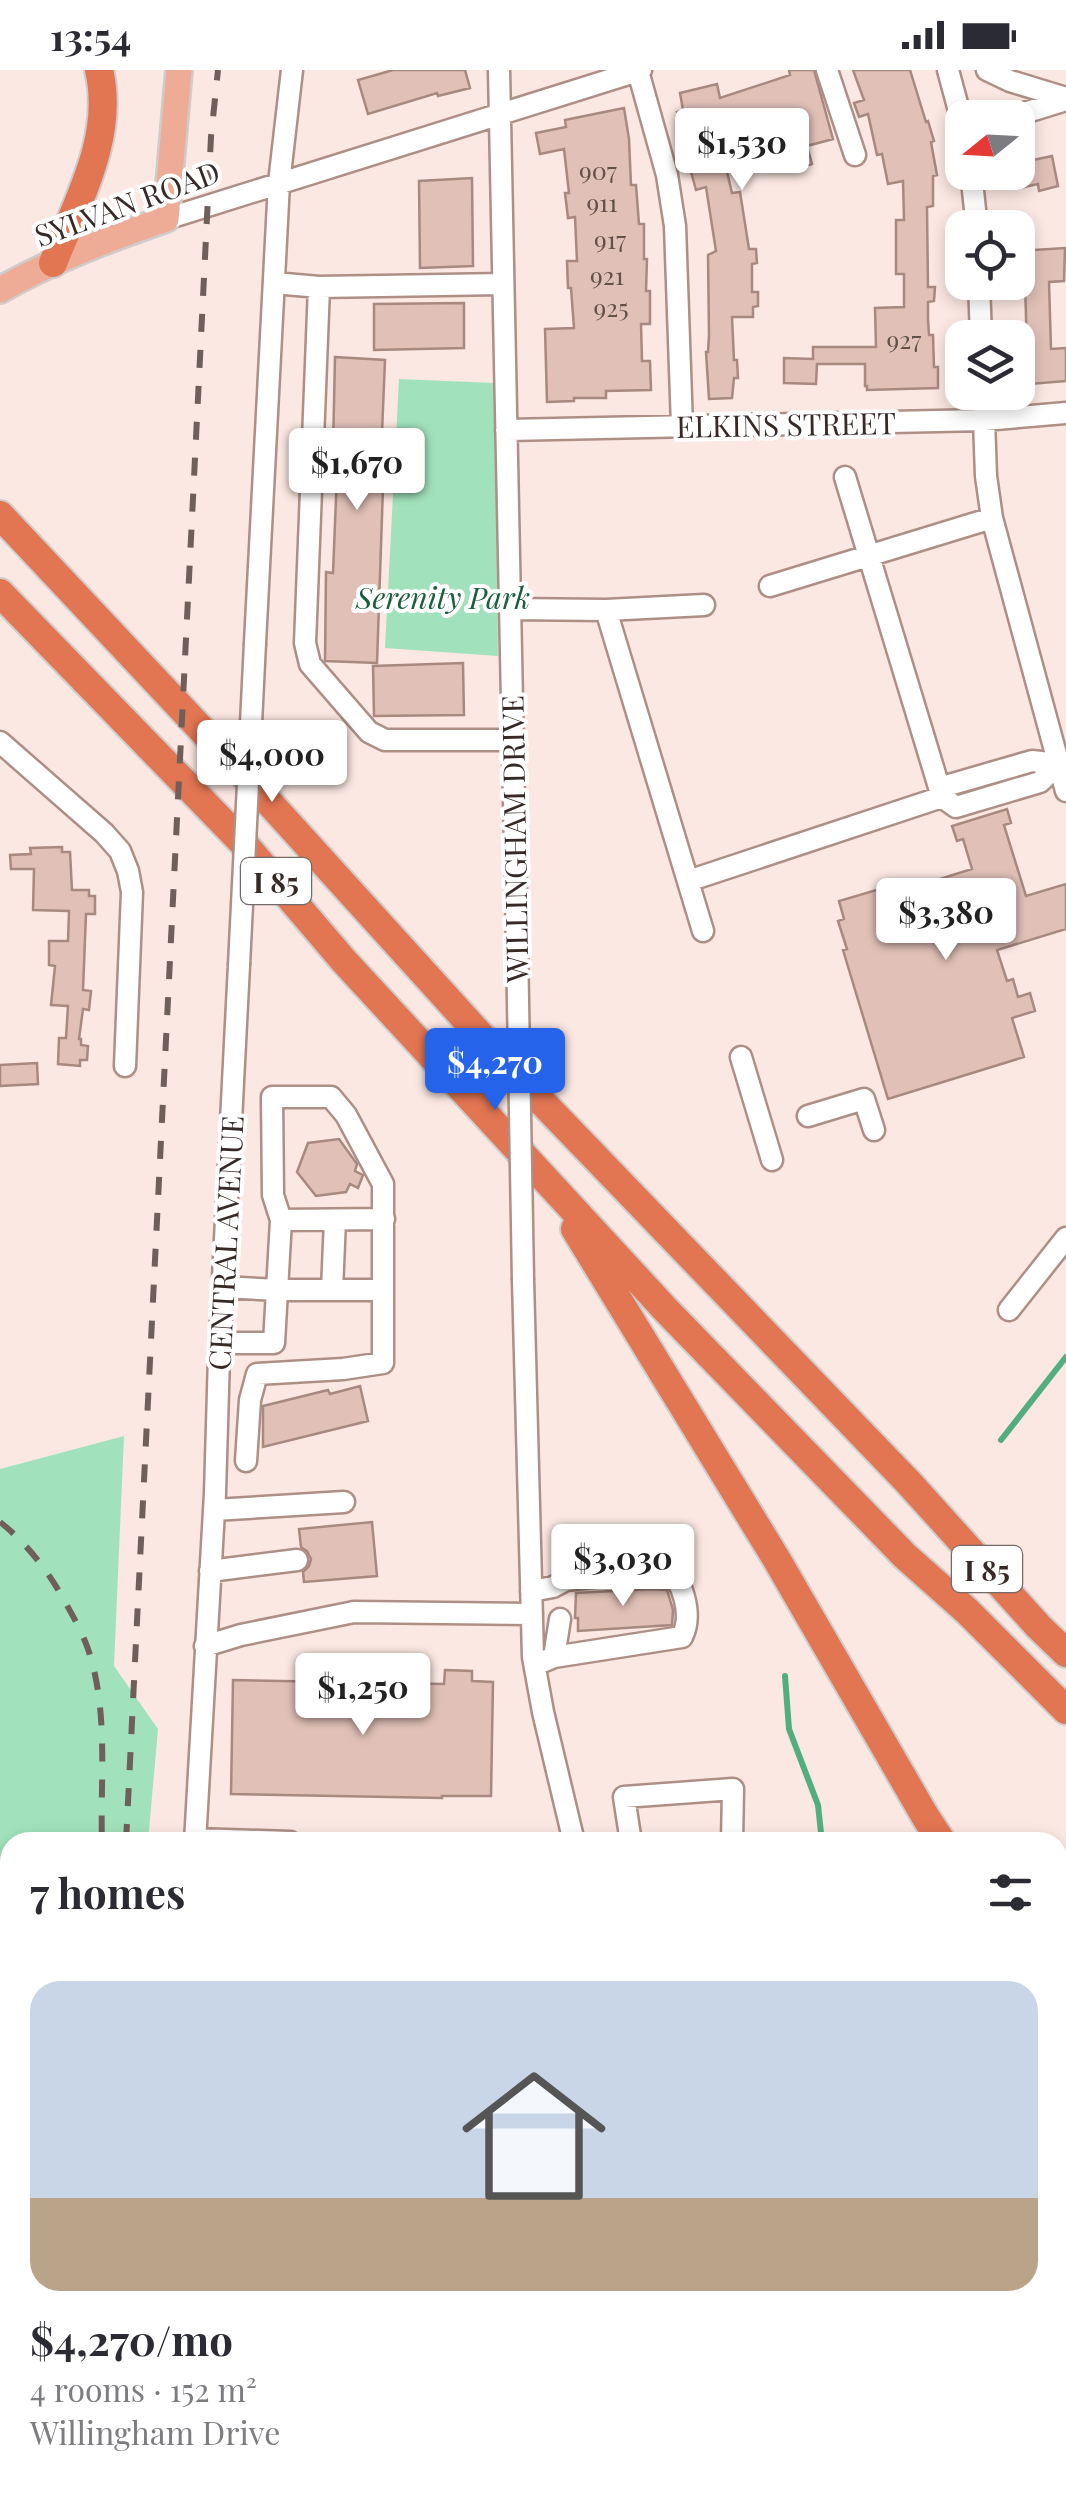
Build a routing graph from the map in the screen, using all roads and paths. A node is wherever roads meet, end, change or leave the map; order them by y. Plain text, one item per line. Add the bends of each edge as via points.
1 (99, 70) edge
2 (179, 70) edge
3 (292, 70) edge
4 (499, 70) edge
5 (639, 70) edge
6 (827, 70) edge
7 (948, 70) edge
8 (987, 70) edge
9 (1066, 99) edge
10 (956, 100) edge
11 (1035, 109) edge
12 (500, 114) junction
13 (855, 155) dead end
14 (278, 184) junction
15 (166, 219) junction
16 (52, 263) junction
17 (274, 283) junction
18 (504, 284) junction
19 (320, 288) junction
20 (0, 290) edge
21 (984, 410) edge
22 (1066, 413) edge
23 (984, 420) junction
24 (682, 426) junction
25 (506, 430) junction
26 (845, 477) dead end
27 (0, 494) edge
28 (0, 515) edge
29 (992, 518) junction
30 (31, 546) junction
31 (869, 556) junction
32 (770, 586) dead end
33 (0, 594) edge
34 (704, 605) dead end
35 (510, 609) junction
36 (606, 610) junction
37 (512, 740) junction
38 (0, 742) edge
39 (1062, 763) edge
40 (1066, 791) edge
41 (942, 798) junction
42 (688, 881) junction
43 (703, 931) dead end
44 (741, 1057) dead end
45 (125, 1066) dead end
46 (808, 1116) dead end
47 (874, 1130) dead end
48 (772, 1160) dead end
49 (542, 1177) junction
50 (384, 1219) junction
51 (281, 1220) junction
52 (335, 1220) junction
53 (1066, 1238) edge
54 (223, 1287) junction
55 (278, 1290) junction
56 (332, 1290) junction
57 (383, 1290) junction
58 (1008, 1310) dead end
59 (220, 1343) junction
60 (274, 1343) junction
61 (274, 1373) junction
62 (246, 1461) dead end
63 (909, 1483) junction
64 (344, 1502) dead end
65 (214, 1510) junction
66 (297, 1560) dead end
67 (210, 1571) junction
68 (531, 1591) junction
69 (558, 1604) junction
70 (532, 1614) junction
71 (1066, 1628) edge
72 (205, 1646) junction
73 (1066, 1653) edge
74 (544, 1661) junction
75 (1066, 1710) edge
76 (195, 1832) edge
77 (572, 1832) edge
78 (629, 1832) edge
79 (732, 1832) edge
80 (935, 1832) edge

1 - 16 highway via 98,148
2 - 15 main road
3 - 14 street, CENTRAL AVENUE
4 - 12 street, WILLINGHAM DRIVE
5 - 12 street, SYLVAN ROAD
5 - 24 street via 676,226
6 - 13 street
7 - 10 street
8 - 9 street
9 - 11 street
12 - 14 street, SYLVAN ROAD
12 - 18 street, WILLINGHAM DRIVE
14 - 15 street, SYLVAN ROAD
14 - 17 street, CENTRAL AVENUE
15 - 16 main road, SYLVAN ROAD
16 - 20 main road, SYLVAN ROAD
17 - 19 street
17 - 54 street, CENTRAL AVENUE, bridge
18 - 19 street
18 - 25 street, WILLINGHAM DRIVE
19 - 37 street via 305,643 310,664 369,732 385,740
21 - 23 street
22 - 23 street, ELKINS STREET
23 - 24 street, ELKINS STREET
23 - 29 street
24 - 25 street, ELKINS STREET
25 - 35 street, WILLINGHAM DRIVE
26 - 31 street
27 - 30 highway
28 - 30 highway, I 85
29 - 31 street
29 - 39 street
30 - 63 highway, I 85 via 519,1078
31 - 32 street
31 - 41 street
33 - 49 highway, I 85 via 245,845
34 - 36 street
35 - 36 street
35 - 37 street, WILLINGHAM DRIVE
36 - 42 street
37 - 68 street, WILLINGHAM DRIVE, bridge
38 - 45 street via 104,833 128,871
39 - 40 street
39 - 41 street via 1040,782 956,807
41 - 42 street
42 - 43 street
44 - 48 street
46 - 47 street via 864,1099
49 - 75 highway, I 85 via 906,1556
49 - 80 highway
50 - 51 street via 383,1184 331,1097 272,1097 274,1195
50 - 52 street
50 - 57 street
51 - 52 street
51 - 55 street
52 - 56 street
53 - 58 street
54 - 55 street
54 - 59 street, CENTRAL AVENUE
55 - 56 street
55 - 60 street
56 - 57 street
57 - 61 street via 383,1364
59 - 60 street
59 - 65 street, CENTRAL AVENUE
60 - 61 street
61 - 62 street via 257,1374
63 - 71 highway
63 - 73 highway, I 85
64 - 65 street
65 - 67 street, CENTRAL AVENUE
66 - 67 street
67 - 72 street, CENTRAL AVENUE
68 - 69 street
68 - 70 street, WILLINGHAM DRIVE
69 - 74 street
69 - 74 street via 566,1580 652,1570 677,1579 687,1626 682,1636
70 - 72 street via 354,1612
70 - 74 street, WILLINGHAM DRIVE
72 - 76 street, CENTRAL AVENUE
74 - 77 street, WILLINGHAM DRIVE via 542,1712
78 - 79 street via 624,1797 732,1789

